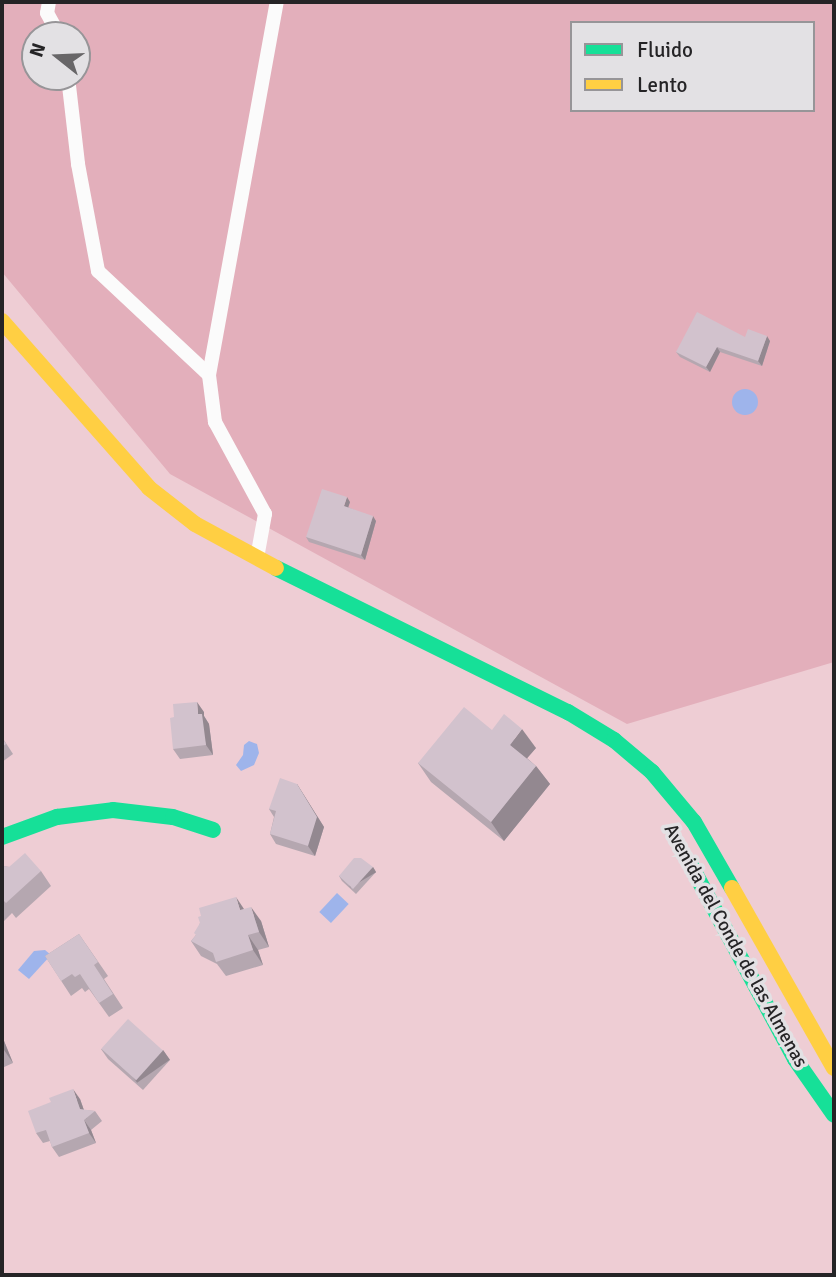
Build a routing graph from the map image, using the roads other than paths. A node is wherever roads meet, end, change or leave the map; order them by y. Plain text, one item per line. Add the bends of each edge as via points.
1 (49, 2) edge
2 (277, 2) edge
3 (51, 21) edge
4 (70, 91) edge
5 (2, 321) edge
6 (209, 375) junction
7 (257, 559) junction
8 (568, 712) junction
9 (637, 780) dead end
10 (213, 830) dead end
11 (2, 837) edge
12 (681, 845) dead end
13 (834, 1068) edge
14 (834, 1115) edge

1 - 3 lane
2 - 6 lane
4 - 6 lane via 98,271
5 - 7 main road via 149,488 195,524
6 - 7 lane via 215,422 265,514
7 - 8 main road
8 - 9 main road
8 - 13 main road, Avenida del Conde de las Almenas via 614,740 652,772 694,822
10 - 11 main road via 173,817 113,810 57,817
12 - 14 main road, Avenida del Conde de las Almenas via 751,982

